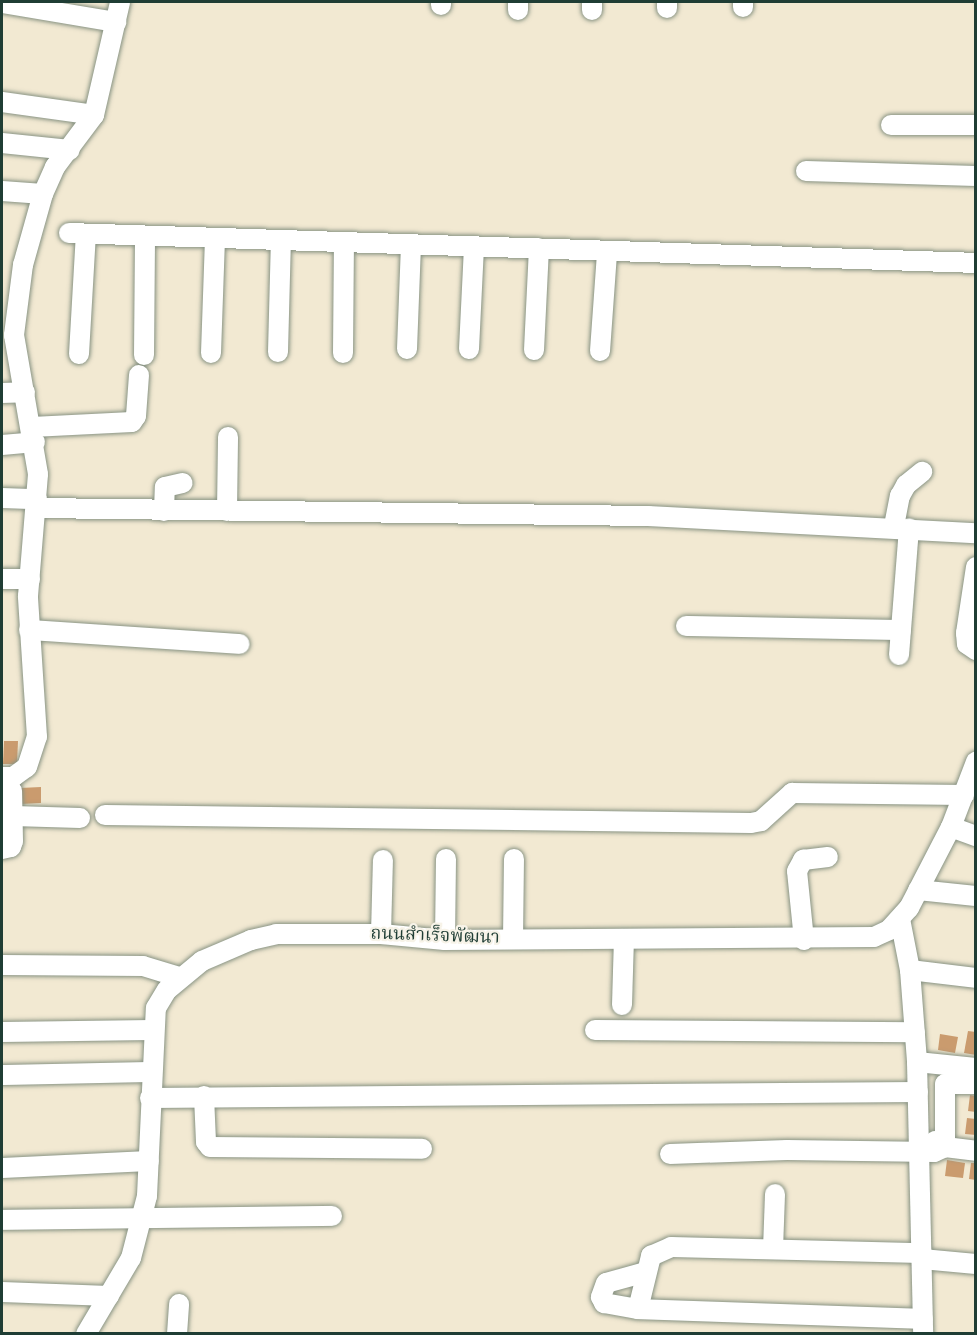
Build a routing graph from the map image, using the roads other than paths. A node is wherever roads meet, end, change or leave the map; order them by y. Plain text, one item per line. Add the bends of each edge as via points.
1 (120, 2) edge
2 (2, 3) edge
3 (116, 22) junction
4 (2, 102) edge
5 (94, 115) junction
6 (891, 125) dead end
7 (975, 125) edge
8 (2, 143) edge
9 (70, 150) junction
10 (806, 171) dead end
11 (975, 176) edge
12 (2, 191) edge
13 (43, 194) junction
14 (145, 237) junction
15 (215, 239) junction
16 (281, 240) junction
17 (344, 243) junction
18 (411, 244) junction
19 (474, 246) junction
20 (539, 248) junction
21 (607, 253) junction
22 (975, 263) edge
23 (10, 290) edge
24 (407, 349) dead end
25 (469, 349) dead end
26 (534, 350) dead end
27 (600, 351) dead end
28 (278, 352) dead end
29 (211, 353) dead end
30 (342, 353) dead end
31 (79, 354) dead end
32 (144, 355) dead end
33 (9, 358) edge
34 (139, 375) dead end
35 (25, 392) junction
36 (2, 393) edge
37 (33, 434) junction
38 (228, 437) dead end
39 (2, 445) edge
40 (922, 472) dead end
41 (183, 483) dead end
42 (2, 498) edge
43 (37, 503) junction
44 (164, 511) junction
45 (227, 511) junction
46 (901, 527) junction
47 (975, 533) edge
48 (975, 567) edge
49 (2, 579) edge
50 (30, 579) junction
51 (686, 626) dead end
52 (28, 630) junction
53 (901, 630) junction
54 (240, 644) dead end
55 (975, 650) edge
56 (899, 655) dead end
57 (975, 762) edge
58 (7, 784) edge
59 (964, 795) junction
60 (105, 815) dead end
61 (13, 816) junction
62 (80, 818) dead end
63 (951, 827) junction
64 (975, 836) edge
65 (2, 849) edge
66 (828, 857) dead end
67 (447, 859) dead end
68 (514, 859) dead end
69 (383, 860) dead end
70 (918, 890) junction
71 (975, 896) edge
72 (900, 919) junction
73 (381, 934) junction
74 (513, 939) junction
75 (624, 939) junction
76 (445, 940) junction
77 (804, 940) junction
78 (2, 965) edge
79 (910, 970) junction
80 (180, 977) junction
81 (975, 978) edge
82 (622, 1005) dead end
83 (152, 1030) junction
84 (596, 1030) dead end
85 (2, 1032) edge
86 (915, 1032) junction
87 (917, 1062) junction
88 (975, 1068) edge
89 (151, 1072) junction
90 (2, 1076) edge
91 (975, 1084) edge
92 (918, 1092) junction
93 (204, 1096) junction
94 (150, 1098) junction
95 (919, 1146) junction
96 (945, 1147) junction
97 (422, 1149) dead end
98 (975, 1150) edge
99 (670, 1154) dead end
100 (149, 1161) junction
101 (2, 1168) edge
102 (775, 1194) dead end
103 (332, 1216) dead end
104 (141, 1217) junction
105 (2, 1220) edge
106 (772, 1249) junction
107 (922, 1256) junction
108 (975, 1263) edge
109 (646, 1272) junction
110 (2, 1292) edge
111 (109, 1296) junction
112 (179, 1304) dead end
113 (638, 1309) junction
114 (923, 1326) edge
115 (86, 1334) edge
116 (177, 1334) edge

1 - 3 street
2 - 3 street
3 - 5 street
4 - 5 street
5 - 9 street
6 - 7 street
8 - 9 street
9 - 13 street via 55,167
10 - 11 street
12 - 13 street
13 - 23 street
14 - 15 street
14 - 31 street via 78,233
14 - 32 street
15 - 16 street
15 - 29 street
16 - 17 street
16 - 28 street
17 - 18 street
17 - 30 street
18 - 19 street
18 - 24 street
19 - 20 street
19 - 25 street
20 - 21 street
20 - 26 street
21 - 22 street via 724,253
21 - 27 street
23 - 33 street
33 - 35 street
34 - 37 street via 136,416 132,422
35 - 36 street
35 - 37 street
37 - 39 street
37 - 43 street
38 - 45 street
40 - 46 street via 906,485 900,496
41 - 44 street via 165,487
42 - 43 street
43 - 44 street
43 - 50 street
44 - 45 street
45 - 46 street via 648,516
46 - 47 street
46 - 53 street
48 - 55 street via 966,633 967,644
49 - 50 street
50 - 52 street
51 - 53 street
52 - 54 street
52 - 58 street via 37,696 35,750 27,767
53 - 56 street
57 - 59 street, ถนนสำเร็จพัฒนา
58 - 61 street
59 - 60 street via 792,793 761,821 751,823
59 - 63 street, ถนนสำเร็จพัฒนา
61 - 62 street
61 - 65 street via 13,841 11,847
63 - 64 street
63 - 70 street, ถนนสำเร็จพัฒนา
66 - 77 street via 799,864
67 - 76 street
68 - 74 street
69 - 73 street
70 - 71 street
70 - 72 street, ถนนสำเร็จพัฒนา
72 - 77 street, ถนนสำเร็จพัฒนา via 874,937
72 - 79 street
73 - 76 street, ถนนสำเร็จพัฒนา
73 - 80 street, ถนนสำเร็จพัฒนา via 276,934 250,939 202,961
74 - 75 street, ถนนสำเร็จพัฒนา
74 - 76 street, ถนนสำเร็จพัฒนา
75 - 77 street, ถนนสำเร็จพัฒนา
75 - 82 street
78 - 80 street via 143,966
79 - 81 street
79 - 86 street
80 - 83 street, ถนนสำเร็จพัฒนา via 156,1008
83 - 85 street
83 - 89 street, ถนนสำเร็จพัฒนา
84 - 86 street
86 - 87 street
87 - 88 street
87 - 92 street
89 - 90 street
89 - 94 street, ถนนสำเร็จพัฒนา
91 - 96 street via 945,1084
92 - 93 street
92 - 95 street
93 - 94 street
93 - 97 street via 206,1142 210,1147
94 - 100 street, ถนนสำเร็จพัฒนา
95 - 96 street via 936,1141
95 - 99 street
95 - 107 street
96 - 98 street
100 - 101 street
100 - 104 street, ถนนสำเร็จพัฒนา
102 - 106 street
103 - 104 street
104 - 105 street
104 - 111 street, ถนนสำเร็จพัฒนา via 131,1258
106 - 107 street
106 - 109 street via 671,1247 651,1256
107 - 108 street
107 - 114 street
109 - 113 street
109 - 113 street via 618,1277 602,1290 601,1297 610,1306
110 - 111 street
111 - 115 street, ถนนสำเร็จพัฒนา
112 - 116 street
113 - 114 street

